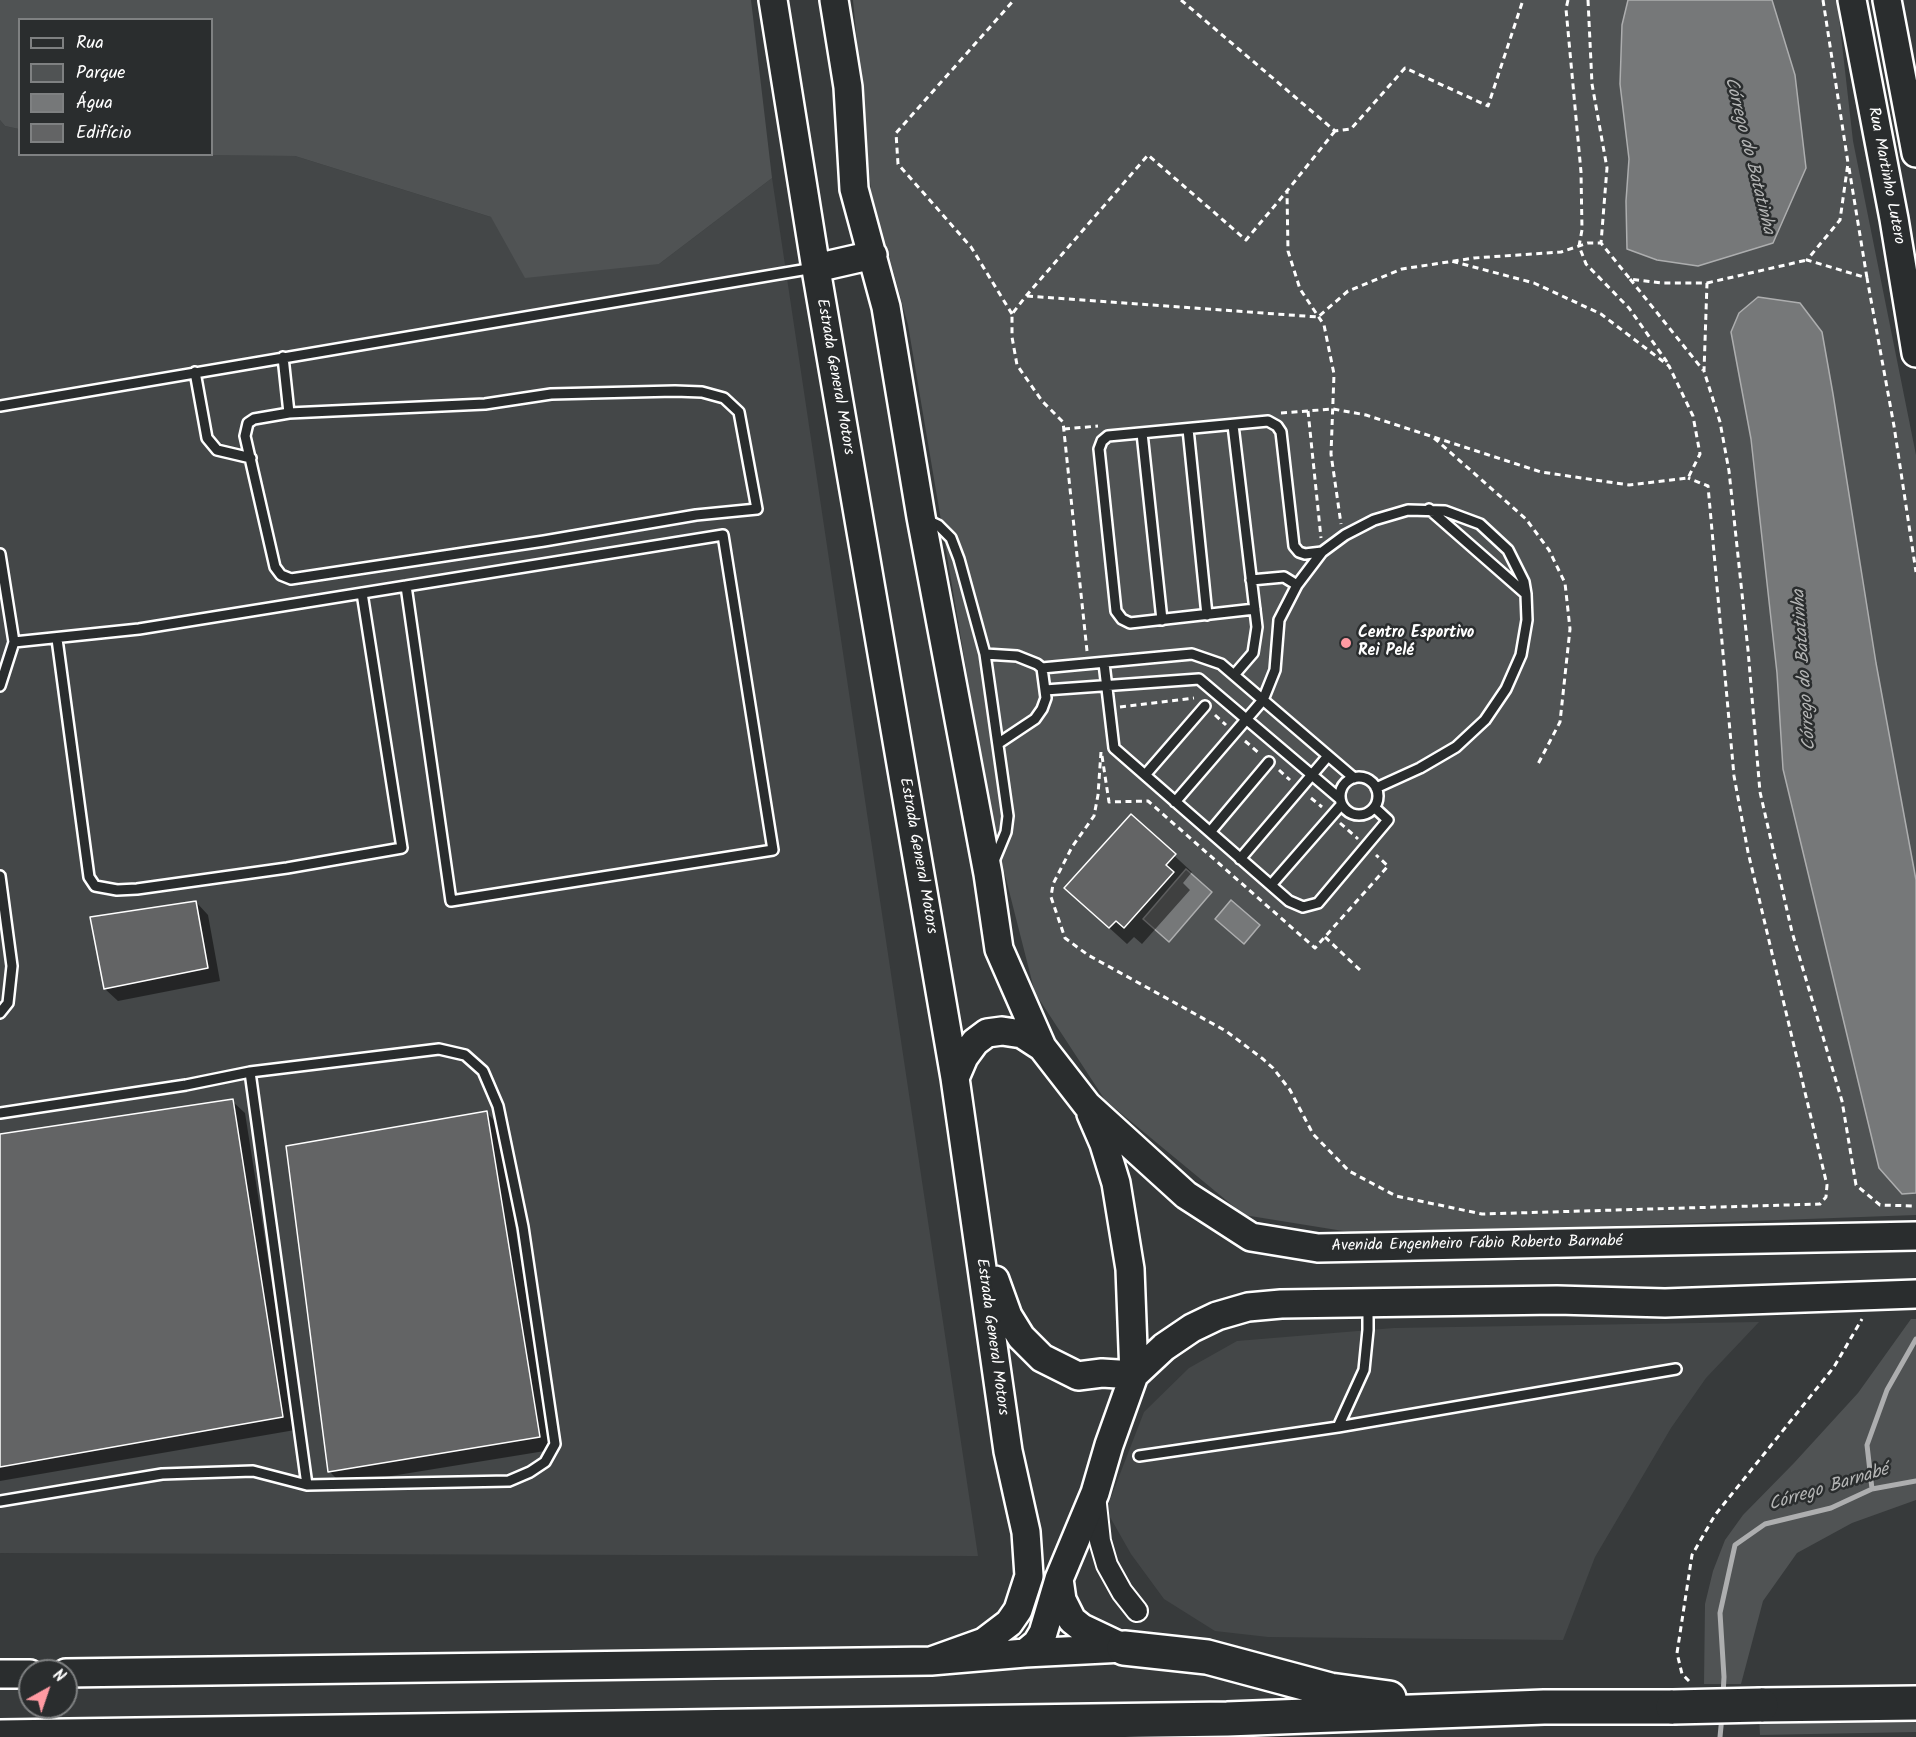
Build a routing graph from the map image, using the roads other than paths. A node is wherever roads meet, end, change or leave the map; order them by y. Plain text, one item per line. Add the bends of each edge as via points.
1 (773, 0) edge
2 (834, 0) edge
3 (1852, 0) edge
4 (1887, 0) edge
5 (1912, 94) edge
6 (1916, 153) edge
7 (873, 255) junction
8 (816, 268) junction
9 (1916, 353) edge
10 (283, 357) junction
11 (195, 372) junction
12 (0, 406) edge
13 (289, 413) junction
14 (1233, 424) junction
15 (1188, 429) junction
16 (1142, 433) junction
17 (251, 458) junction
18 (1429, 509) junction
19 (921, 517) junction
20 (1322, 552) junction
21 (0, 554) edge
22 (1251, 580) junction
23 (1297, 585) junction
24 (406, 586) junction
25 (362, 593) junction
26 (1526, 594) junction
27 (1255, 609) junction
28 (1208, 615) junction
29 (1162, 620) junction
30 (57, 639) junction
31 (14, 642) junction
32 (985, 654) junction
33 (1104, 663) junction
34 (1042, 668) junction
35 (1234, 675) junction
36 (1, 680) edge
37 (1106, 686) junction
38 (1045, 690) junction
39 (1263, 700) junction
40 (1204, 706) dead end
41 (1246, 719) junction
42 (999, 743) junction
43 (1328, 756) junction
44 (1269, 762) dead end
45 (1144, 775) junction
46 (1312, 775) junction
47 (1354, 777) junction
48 (1376, 788) junction
49 (1340, 801) junction
50 (1175, 802) junction
51 (1375, 808) junction
52 (1210, 832) junction
53 (1240, 858) junction
54 (988, 874) junction
55 (0, 876) edge
56 (1271, 885) junction
57 (0, 1013) edge
58 (1042, 1047) junction
59 (250, 1072) junction
60 (955, 1078) junction
61 (1087, 1105) junction
62 (0, 1113) edge
63 (971, 1195) junction
64 (1916, 1236) edge
65 (1916, 1294) edge
66 (1368, 1303) junction
67 (1676, 1369) dead end
68 (1134, 1375) junction
69 (1338, 1427) junction
70 (1139, 1456) dead end
71 (307, 1485) junction
72 (1095, 1493) junction
73 (0, 1501) edge
74 (1059, 1579) junction
75 (1137, 1611) dead end
76 (1124, 1648) junction
77 (1025, 1653) junction
78 (931, 1661) junction
79 (78, 1673) edge
80 (0, 1674) edge
81 (18, 1674) edge
82 (1916, 1704) edge
83 (1544, 1707) junction
84 (0, 1737) edge

1 - 8 main road, Estrada General Motors
2 - 7 main road via 848,87 854,189
3 - 9 main road, Rua Martinho Lutero
4 - 5 main road
5 - 6 main road
7 - 8 main road
7 - 19 main road via 886,307
8 - 10 lane
8 - 60 main road, Estrada General Motors
10 - 11 lane
10 - 13 lane
11 - 12 lane
11 - 17 lane via 207,438 218,450
13 - 17 lane via 248,423 245,436
13 - 17 lane via 485,404 551,394 702,392 724,398 739,412 757,509 696,515 291,579 275,567
14 - 15 lane
14 - 20 lane via 1268,421 1277,426 1281,432 1294,546 1305,554
14 - 22 lane
15 - 16 lane
15 - 28 lane
16 - 29 lane
16 - 29 lane via 1108,436 1099,449 1113,588 1116,611 1122,619 1131,623
18 - 20 lane via 1408,510 1374,520
18 - 26 lane
18 - 26 lane via 1480,524 1508,550
19 - 32 lane via 938,525 951,538
19 - 54 main road
20 - 23 lane
21 - 31 lane
22 - 23 lane via 1284,577
22 - 27 lane
23 - 39 lane via 1279,620 1275,670
24 - 24 lane via 723,534 773,850 451,901
24 - 25 lane
25 - 30 lane
25 - 30 lane via 402,848 287,868 138,889 95,886 89,877
26 - 48 lane via 1527,620 1521,655 1506,689 1485,720 1456,747
27 - 28 lane
27 - 35 lane via 1253,653
28 - 29 lane
30 - 31 lane
31 - 36 lane
32 - 34 lane via 1017,656
32 - 42 lane
33 - 34 lane
33 - 35 lane via 1192,654 1221,664
33 - 37 lane
34 - 38 lane
35 - 39 lane
37 - 38 lane
37 - 41 lane via 1198,679
37 - 45 lane via 1114,748
38 - 42 lane via 1046,698 1035,719
39 - 41 lane
39 - 43 lane
40 - 45 lane
41 - 46 lane
41 - 50 lane
42 - 54 lane via 1008,816 1006,832
43 - 46 lane
43 - 47 lane
44 - 52 lane
45 - 50 lane
46 - 49 lane
46 - 53 lane
47 - 48 lane via 1367,779
47 - 49 lane via 1342,785
48 - 51 lane
49 - 51 lane via 1345,810 1357,816
49 - 56 lane
50 - 52 lane
51 - 56 lane via 1388,820 1318,903 1303,907
52 - 53 lane
53 - 56 lane
54 - 58 main road via 999,949
55 - 57 lane via 12,966 8,1003
58 - 60 main road via 1011,1031 987,1033 964,1057
58 - 61 main road
59 - 62 lane
59 - 71 lane
59 - 71 lane via 439,1049 465,1055 483,1071 498,1106 520,1216 555,1444 545,1462 509,1481
60 - 63 main road, Estrada General Motors
61 - 64 main road, Avenida Engenheiro Fábio Roberto Barnabé via 1186,1196 1251,1237 1318,1248
61 - 68 main road via 1116,1183 1130,1269
63 - 68 main road via 999,1293 1021,1337 1041,1358 1078,1376
63 - 78 main road, Estrada General Motors via 1008,1450 1026,1532 1029,1576 1018,1610 1008,1623 984,1642
65 - 66 main road via 1665,1303 1557,1300
66 - 68 main road via 1281,1304 1248,1307 1217,1316 1164,1347
66 - 69 lane via 1364,1370
67 - 69 lane
68 - 72 main road
69 - 70 lane
71 - 73 lane via 253,1471 162,1474
72 - 74 main road
72 - 75 street via 1107,1565
74 - 76 main road via 1062,1600 1072,1620
74 - 77 main road via 1043,1633
76 - 77 main road
76 - 83 highway via 1207,1657 1330,1690 1379,1697
77 - 78 main road
78 - 79 main road
80 - 81 main road
82 - 83 highway, bridge via 1761,1706 1683,1697
83 - 84 highway via 1227,1719

